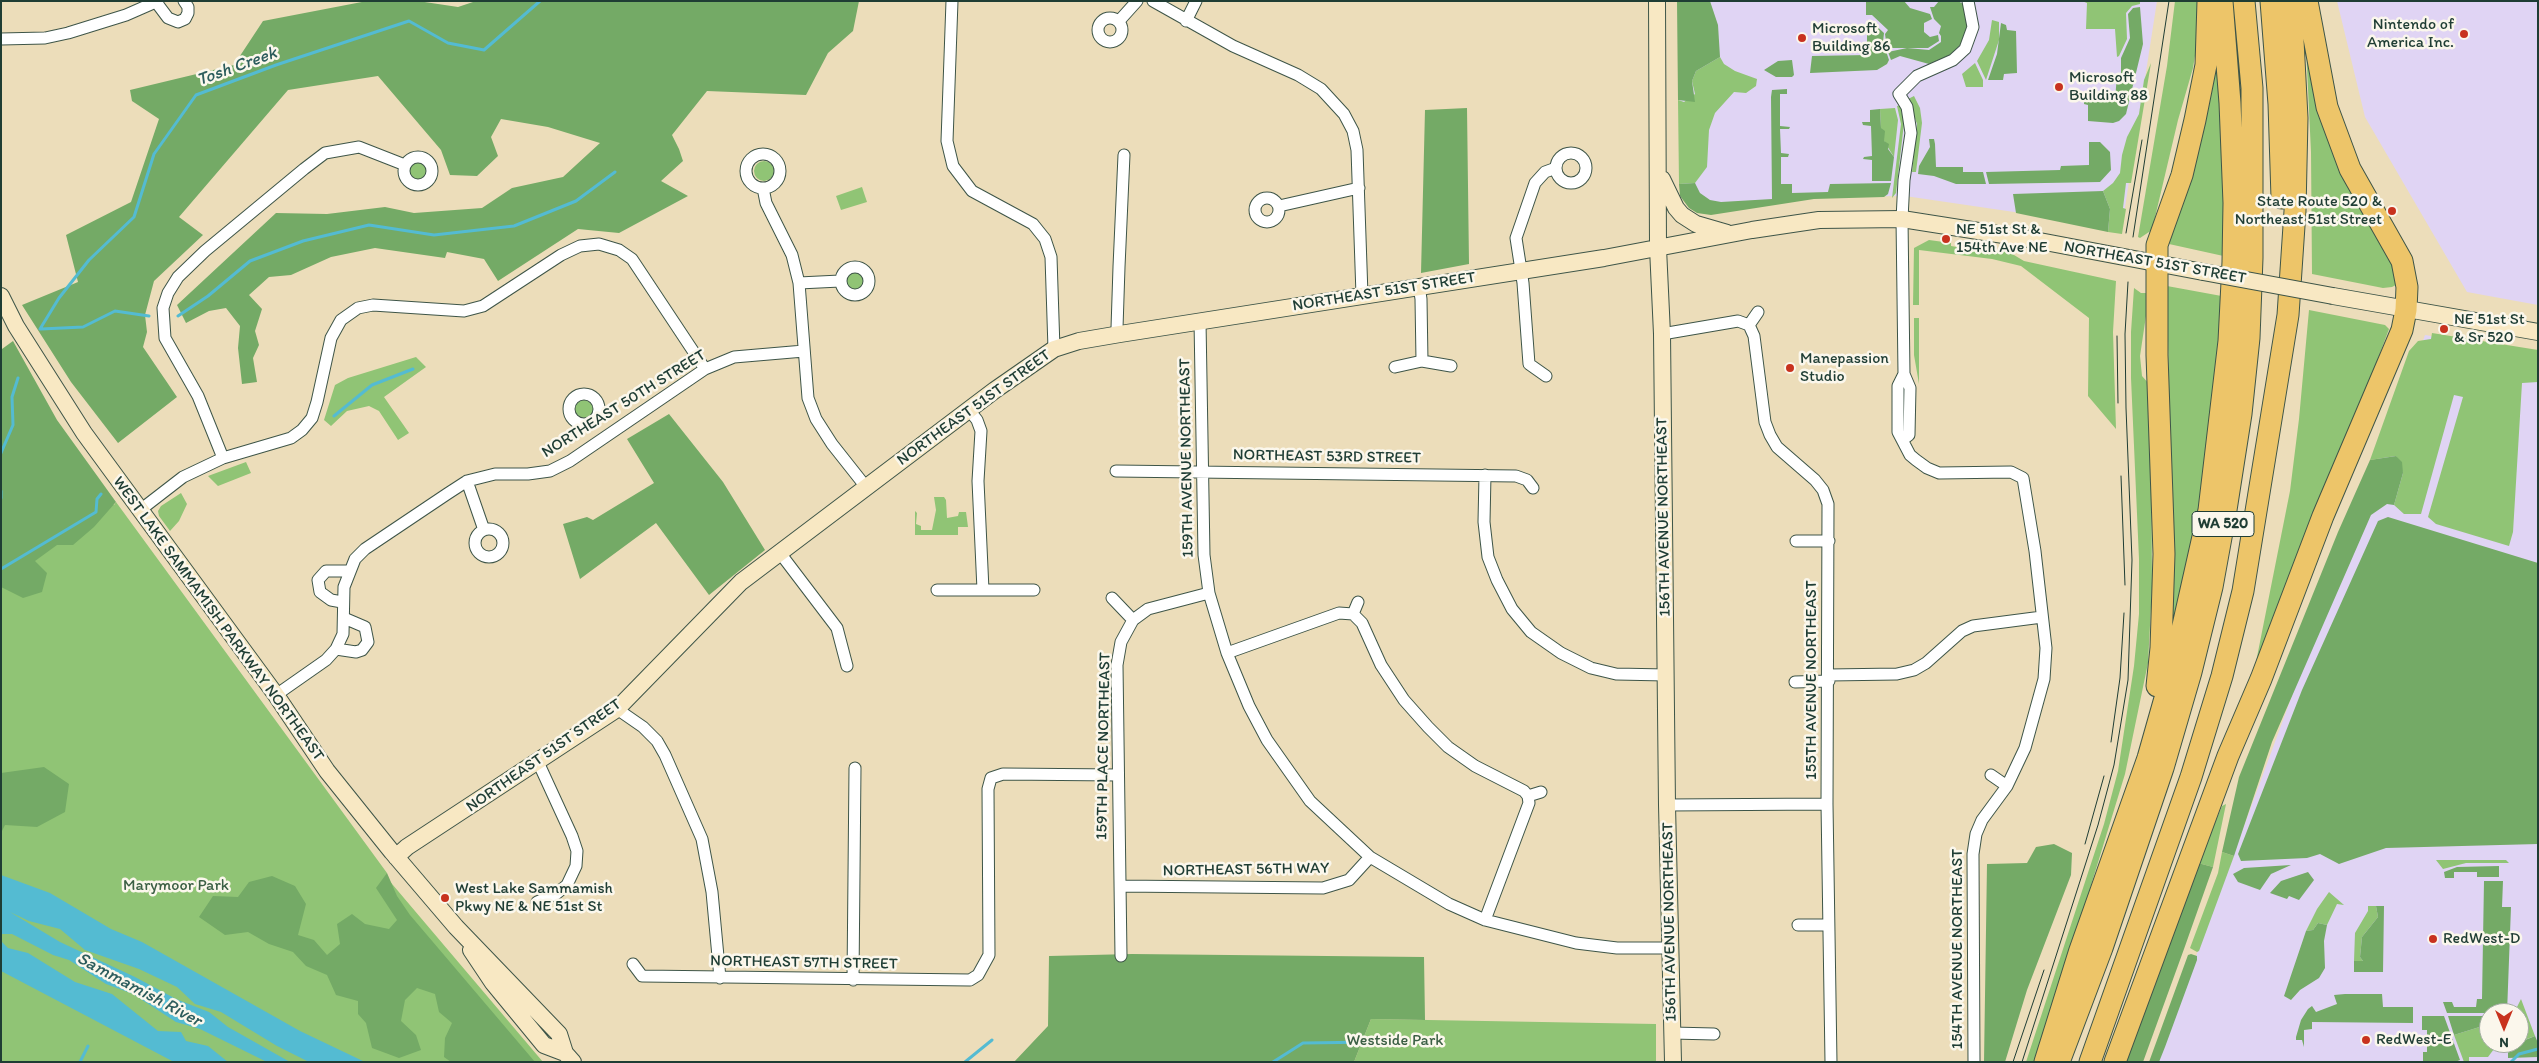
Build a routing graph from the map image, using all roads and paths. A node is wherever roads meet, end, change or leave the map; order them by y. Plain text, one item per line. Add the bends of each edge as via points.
1 (184, 1) edge
2 (952, 1) edge
3 (1137, 1) edge
4 (1153, 1) edge
5 (1196, 1) edge
6 (1656, 1) edge
7 (1968, 1) edge
8 (2208, 1) edge
9 (2222, 1) edge
10 (2244, 1) edge
11 (2270, 1) edge
12 (2291, 1) edge
13 (2307, 1) edge
14 (157, 2) edge
15 (1119, 21) dead end
16 (1186, 21) junction
17 (1, 39) edge
18 (1124, 155) dead end
19 (405, 164) dead end
20 (1556, 168) dead end
21 (1659, 174) junction
22 (763, 188) dead end
23 (1359, 188) junction
24 (1279, 206) dead end
25 (1902, 219) junction
26 (1732, 234) junction
27 (1658, 248) junction
28 (2156, 264) junction
29 (1522, 270) junction
30 (840, 281) dead end
31 (799, 283) junction
32 (1419, 286) junction
33 (1362, 295) junction
34 (1, 296) edge
35 (2406, 310) junction
36 (1758, 312) dead end
37 (1200, 321) junction
38 (1749, 324) junction
39 (2538, 332) edge
40 (1120, 334) junction
41 (1662, 334) junction
42 (1054, 349) junction
43 (804, 351) junction
44 (1422, 361) junction
45 (1396, 366) dead end
46 (1451, 366) dead end
47 (705, 369) junction
48 (1546, 376) dead end
49 (969, 410) junction
50 (592, 421) dead end
51 (603, 437) junction
52 (2266, 443) junction
53 (223, 458) junction
54 (1116, 471) dead end
55 (1202, 471) junction
56 (1484, 475) junction
57 (467, 481) junction
58 (866, 487) junction
59 (1532, 488) dead end
60 (139, 511) junction
61 (484, 530) dead end
62 (1796, 541) dead end
63 (1829, 541) junction
64 (780, 553) junction
65 (348, 571) junction
66 (937, 590) dead end
67 (983, 590) junction
68 (1034, 590) dead end
69 (1209, 593) junction
70 (1112, 598) dead end
71 (342, 602) junction
72 (1358, 602) dead end
73 (1353, 614) junction
74 (2042, 617) junction
75 (344, 618) junction
76 (1133, 620) junction
77 (336, 649) junction
78 (1227, 653) junction
79 (847, 666) dead end
80 (1666, 676) junction
81 (1829, 678) junction
82 (1795, 682) dead end
83 (276, 696) junction
84 (617, 709) junction
85 (538, 762) junction
86 (855, 768) dead end
87 (1118, 775) junction
88 (1992, 775) dead end
89 (2007, 786) junction
90 (1541, 792) dead end
91 (1528, 796) junction
92 (1827, 804) junction
93 (1667, 805) junction
94 (2118, 838) junction
95 (396, 857) junction
96 (1370, 857) junction
97 (1120, 886) junction
98 (537, 902) dead end
99 (1485, 920) junction
100 (1798, 925) dead end
101 (1828, 925) junction
102 (1671, 948) junction
103 (1121, 956) dead end
104 (632, 964) dead end
105 (720, 978) junction
106 (853, 980) junction
107 (1672, 1033) junction
108 (1714, 1034) dead end
109 (569, 1058) edge
110 (1673, 1062) edge
111 (1831, 1062) edge
112 (1974, 1062) edge
113 (2045, 1062) edge
114 (2059, 1062) edge
115 (2090, 1062) edge
116 (2114, 1062) edge

1 - 14 street via 188,13 178,22 168,18
2 - 42 street via 948,141 953,166 972,191 1033,224 1046,239 1052,257
3 - 15 street
4 - 16 street
5 - 16 street
6 - 21 main road, 156TH AVENUE NORTHEAST
7 - 25 street, 154TH AVENUE NORTHEAST via 1973,27 1965,49 1952,60 1917,76 1899,94 1907,107 1911,133
8 - 28 highway via 2206,65 2196,120 2182,175 2157,245
9 - 94 highway via 2234,204 2229,341 2222,417 2209,510 2173,670 2148,758
10 - 114 highway, WA 520 via 2252,88 2252,258 2243,395 2226,510 2212,587 2166,758 2102,948
11 - 52 highway, WA 520 via 2279,104 2282,202 2281,266
12 - 52 highway via 2297,118 2295,211 2288,315
13 - 35 highway via 2327,107 2350,169 2402,260 2407,287
14 - 17 street via 68,33 45,38
16 - 23 street via 1321,89 1344,114 1353,131
18 - 40 street via 1118,267 1117,328
19 - 53 street via 359,147 325,153 205,251 178,277 168,293 163,308 165,338 198,396
20 - 29 street via 1540,177 1529,197 1516,238
21 - 26 main road via 1671,201 1682,215 1696,224
21 - 27 main road, 156TH AVENUE NORTHEAST
22 - 31 street via 766,203 792,255
23 - 24 street
23 - 33 street
25 - 26 main road, NORTHEAST 51ST STREET via 1819,220
25 - 28 main road, NORTHEAST 51ST STREET
25 - 74 street, 154TH AVENUE NORTHEAST via 1904,374 1910,388 1909,435 1904,439 1910,455 1939,473 2012,472 2023,478
26 - 27 main road, NORTHEAST 51ST STREET
27 - 29 main road, NORTHEAST 51ST STREET
27 - 41 main road, 156TH AVENUE NORTHEAST
28 - 35 main road, NORTHEAST 51ST STREET, bridge
28 - 94 highway via 2164,554 2161,648 2152,709
29 - 32 main road, NORTHEAST 51ST STREET
29 - 48 street via 1529,364
30 - 31 street
31 - 43 street
32 - 33 main road, NORTHEAST 51ST STREET
32 - 44 street
33 - 37 main road, NORTHEAST 51ST STREET
34 - 60 main road, WEST LAKE SAMMAMISH PARKWAY NORTHEAST via 16,326 84,433
35 - 39 main road, NORTHEAST 51ST STREET
35 - 116 highway via 2402,330 2323,516 2228,756
36 - 38 street
37 - 40 main road, NORTHEAST 51ST STREET
37 - 55 street, 159TH AVENUE NORTHEAST
38 - 41 street via 1738,321
38 - 63 street, 155TH AVENUE NORTHEAST via 1754,336 1765,422 1777,447 1823,490 1828,504
40 - 42 main road, NORTHEAST 51ST STREET
41 - 80 main road, 156TH AVENUE NORTHEAST
42 - 49 main road, NORTHEAST 51ST STREET
43 - 47 street, NORTHEAST 50TH STREET via 734,357
43 - 58 street via 808,398 816,419
44 - 45 street
44 - 46 street
47 - 51 street, NORTHEAST 50TH STREET
47 - 53 street via 632,259 619,250 599,244 580,246 483,306 464,311 373,305 358,308 341,320 331,338 318,402 312,418 302,430 291,438
49 - 58 main road, NORTHEAST 51ST STREET
49 - 67 street via 981,431 978,472
50 - 51 street
51 - 57 street, NORTHEAST 50TH STREET via 550,471 495,474
52 - 115 highway, WA 520 via 2243,591 2222,676 2191,777
53 - 60 street via 183,477
54 - 55 street, NORTHEAST 53RD STREET
55 - 56 street, NORTHEAST 53RD STREET
55 - 69 street, 159TH AVENUE NORTHEAST via 1204,555
56 - 59 street, NORTHEAST 53RD STREET via 1516,476 1527,480
56 - 80 street via 1488,557 1512,609 1531,632 1590,668 1616,674
57 - 61 street
57 - 65 street, NORTHEAST 50TH STREET via 364,549
58 - 64 main road, NORTHEAST 51ST STREET
60 - 83 main road, WEST LAKE SAMMAMISH PARKWAY NORTHEAST
62 - 63 street
63 - 81 street, 155TH AVENUE NORTHEAST
64 - 79 street via 837,628
64 - 84 main road, NORTHEAST 51ST STREET via 731,590
65 - 71 street, NORTHEAST 50TH STREET
65 - 71 street via 326,571 318,580 320,592 331,600
66 - 67 street
67 - 68 street
69 - 76 street via 1148,610
69 - 78 street, 159TH AVENUE NORTHEAST
70 - 76 street
71 - 75 street, NORTHEAST 50TH STREET
72 - 73 street
73 - 78 street via 1340,613
73 - 91 street via 1362,623 1381,665 1404,700 1428,727 1448,747
74 - 81 street via 1973,626 1962,631 1914,670
74 - 89 street, 154TH AVENUE NORTHEAST via 2046,648 2044,679 2025,748
75 - 77 street, NORTHEAST 50TH STREET via 343,634
75 - 77 street via 365,628 368,642 356,652
76 - 87 street, 159TH PLACE NORTHEAST via 1122,642 1117,665
77 - 83 street, NORTHEAST 50TH STREET
78 - 96 street, 159TH AVENUE NORTHEAST via 1267,740 1310,801
80 - 93 main road, 156TH AVENUE NORTHEAST
81 - 82 street
81 - 92 street, 155TH AVENUE NORTHEAST
83 - 95 main road, WEST LAKE SAMMAMISH PARKWAY NORTHEAST via 327,771
84 - 85 main road, NORTHEAST 51ST STREET
84 - 105 street via 643,726 657,741 702,839 712,892
85 - 95 main road, NORTHEAST 51ST STREET
85 - 98 street via 577,851 576,866 567,885
86 - 106 street
87 - 97 street, 159TH PLACE NORTHEAST
87 - 106 street, NORTHEAST 57TH STREET via 988,774 989,955 978,975 960,981
88 - 89 street
89 - 112 street, 154TH AVENUE NORTHEAST via 1982,820 1973,854
90 - 91 street
91 - 99 street via 1529,804
92 - 93 street
92 - 101 street, 155TH AVENUE NORTHEAST
93 - 102 main road, 156TH AVENUE NORTHEAST
94 - 113 highway
95 - 109 main road, WEST LAKE SAMMAMISH PARKWAY NORTHEAST via 456,927 493,983 544,1045
96 - 97 street, NORTHEAST 56TH WAY via 1349,880 1324,888
96 - 99 street via 1449,904
97 - 103 street, 159TH PLACE NORTHEAST
99 - 102 street via 1576,944
100 - 101 street
101 - 111 street, 155TH AVENUE NORTHEAST
102 - 107 main road, 156TH AVENUE NORTHEAST
104 - 105 street, NORTHEAST 57TH STREET via 642,976
105 - 106 street, NORTHEAST 57TH STREET
107 - 108 street, 156TH AVENUE NORTHEAST
107 - 110 main road, 156TH AVENUE NORTHEAST

